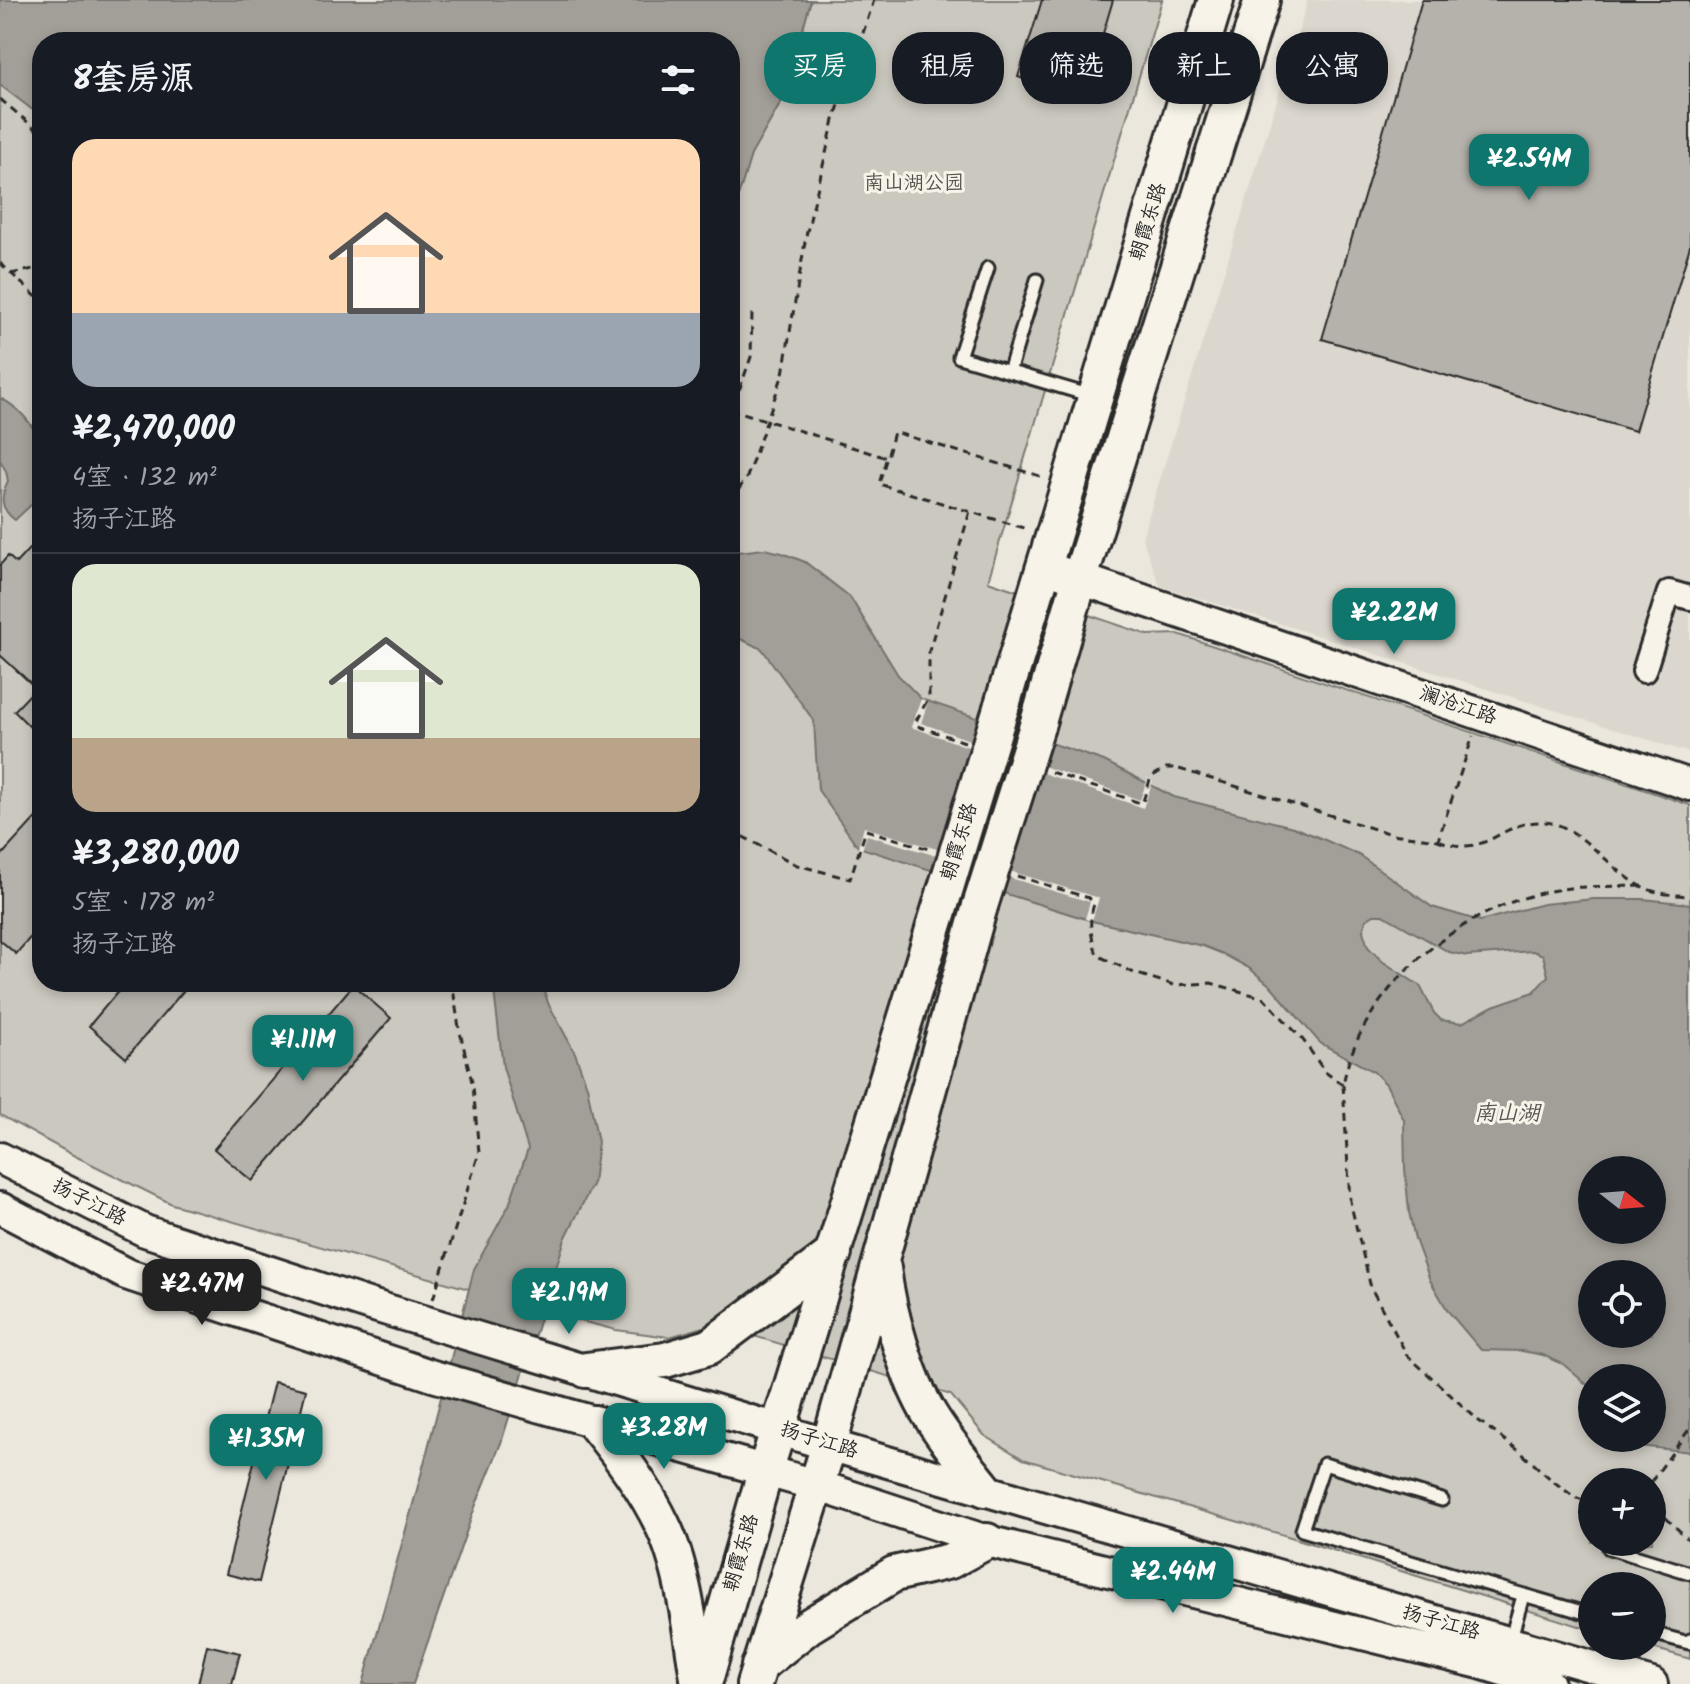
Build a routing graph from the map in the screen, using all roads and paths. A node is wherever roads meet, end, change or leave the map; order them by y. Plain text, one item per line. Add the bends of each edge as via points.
1 (874, 0) edge
2 (1216, 0) edge
3 (1262, 0) edge
4 (0, 99) edge
5 (32, 126) edge
6 (0, 263) edge
7 (988, 268) dead end
8 (32, 269) edge
9 (11, 274) junction
10 (1037, 280) dead end
11 (32, 293) edge
12 (752, 313) dead end
13 (1009, 372) junction
14 (740, 387) edge
15 (1096, 398) junction
16 (740, 412) edge
17 (766, 421) junction
18 (887, 458) junction
19 (1070, 485) junction
20 (740, 487) edge
21 (970, 511) junction
22 (1049, 553) junction
23 (1080, 578) junction
24 (1690, 598) edge
25 (1644, 671) dead end
26 (1481, 714) junction
27 (964, 742) dead end
28 (1052, 773) dead end
29 (1690, 785) edge
30 (740, 835) edge
31 (1438, 840) junction
32 (930, 849) dead end
33 (1017, 876) dead end
34 (1641, 886) junction
35 (1690, 896) edge
36 (454, 992) edge
37 (1343, 1085) junction
38 (0, 1158) edge
39 (0, 1208) edge
40 (834, 1253) junction
41 (882, 1257) junction
42 (438, 1325) junction
43 (586, 1370) junction
44 (594, 1423) junction
45 (1690, 1428) edge
46 (780, 1429) junction
47 (829, 1445) junction
48 (1660, 1468) edge
49 (765, 1472) junction
50 (816, 1485) junction
51 (985, 1489) junction
52 (1578, 1498) edge
53 (1442, 1500) dead end
54 (1666, 1518) edge
55 (987, 1541) junction
56 (1690, 1541) edge
57 (1635, 1556) edge
58 (1690, 1573) edge
59 (1523, 1596) junction
60 (1578, 1611) edge
61 (1666, 1637) edge
62 (1690, 1640) edge
63 (1510, 1643) junction
64 (1477, 1674) edge
65 (756, 1675) edge
66 (702, 1684) edge
67 (1549, 1684) edge
68 (1652, 1684) edge

1 - 17 path via 834,120 806,236 783,374
2 - 15 main road, 朝霞东路
3 - 23 main road, 朝霞东路
4 - 5 path
6 - 9 path
7 - 13 lane via 959,357
8 - 9 path
9 - 11 path
10 - 13 lane
12 - 14 path via 751,357
13 - 15 lane
15 - 19 main road, 朝霞东路
16 - 17 path
17 - 18 path
17 - 20 path
18 - 19 path via 894,432
18 - 21 path via 879,484
19 - 22 main road, 朝霞东路
21 - 22 path
21 - 27 path via 929,651 929,697 916,721
22 - 23 main road, 澜沧江路
22 - 40 main road, 朝霞东路, bridge
23 - 26 main road, 澜沧江路
23 - 41 main road, 朝霞东路, bridge via 980,906
24 - 25 street via 1669,592
26 - 29 main road, 澜沧江路
26 - 31 path
28 - 31 path via 1140,803 1151,777 1176,768 1391,834
30 - 32 path via 797,865 850,879 866,830
31 - 34 path via 1458,848 1483,843 1514,827 1545,822 1572,832
33 - 37 path via 1093,901 1089,920 1097,955 1174,985 1211,983 1264,998 1325,1072
34 - 35 path
34 - 37 path via 1556,890 1519,901 1455,932 1405,972 1372,1012 1347,1063
36 - 42 path via 473,1086 479,1153
37 - 52 path via 1350,1201 1371,1288 1407,1355 1479,1421
38 - 42 main road, 扬子江路 via 145,1231
39 - 44 main road, 扬子江路 via 126,1274 433,1376
40 - 43 main road via 709,1347 665,1360
40 - 46 main road, 朝霞东路
41 - 47 main road, 朝霞东路
41 - 51 main road via 899,1342 928,1412
42 - 43 main road, 扬子江路
43 - 46 main road, 扬子江路
44 - 49 main road, 扬子江路
44 - 66 main road via 629,1467 664,1528
45 - 48 path
46 - 47 main road, 扬子江路
46 - 49 main road, 朝霞东路
47 - 50 main road, 朝霞东路
47 - 51 main road, 扬子江路
49 - 50 main road, 扬子江路
49 - 66 main road, 朝霞东路
50 - 55 main road, 扬子江路
50 - 65 main road, 朝霞东路
51 - 63 main road, 扬子江路
53 - 59 lane via 1324,1464 1302,1530
54 - 56 path
55 - 64 main road, 扬子江路
55 - 65 main road via 950,1561 894,1574 809,1626
57 - 58 lane
59 - 60 lane
59 - 63 lane
61 - 62 lane
63 - 68 main road, 扬子江路
64 - 67 main road, 扬子江路

